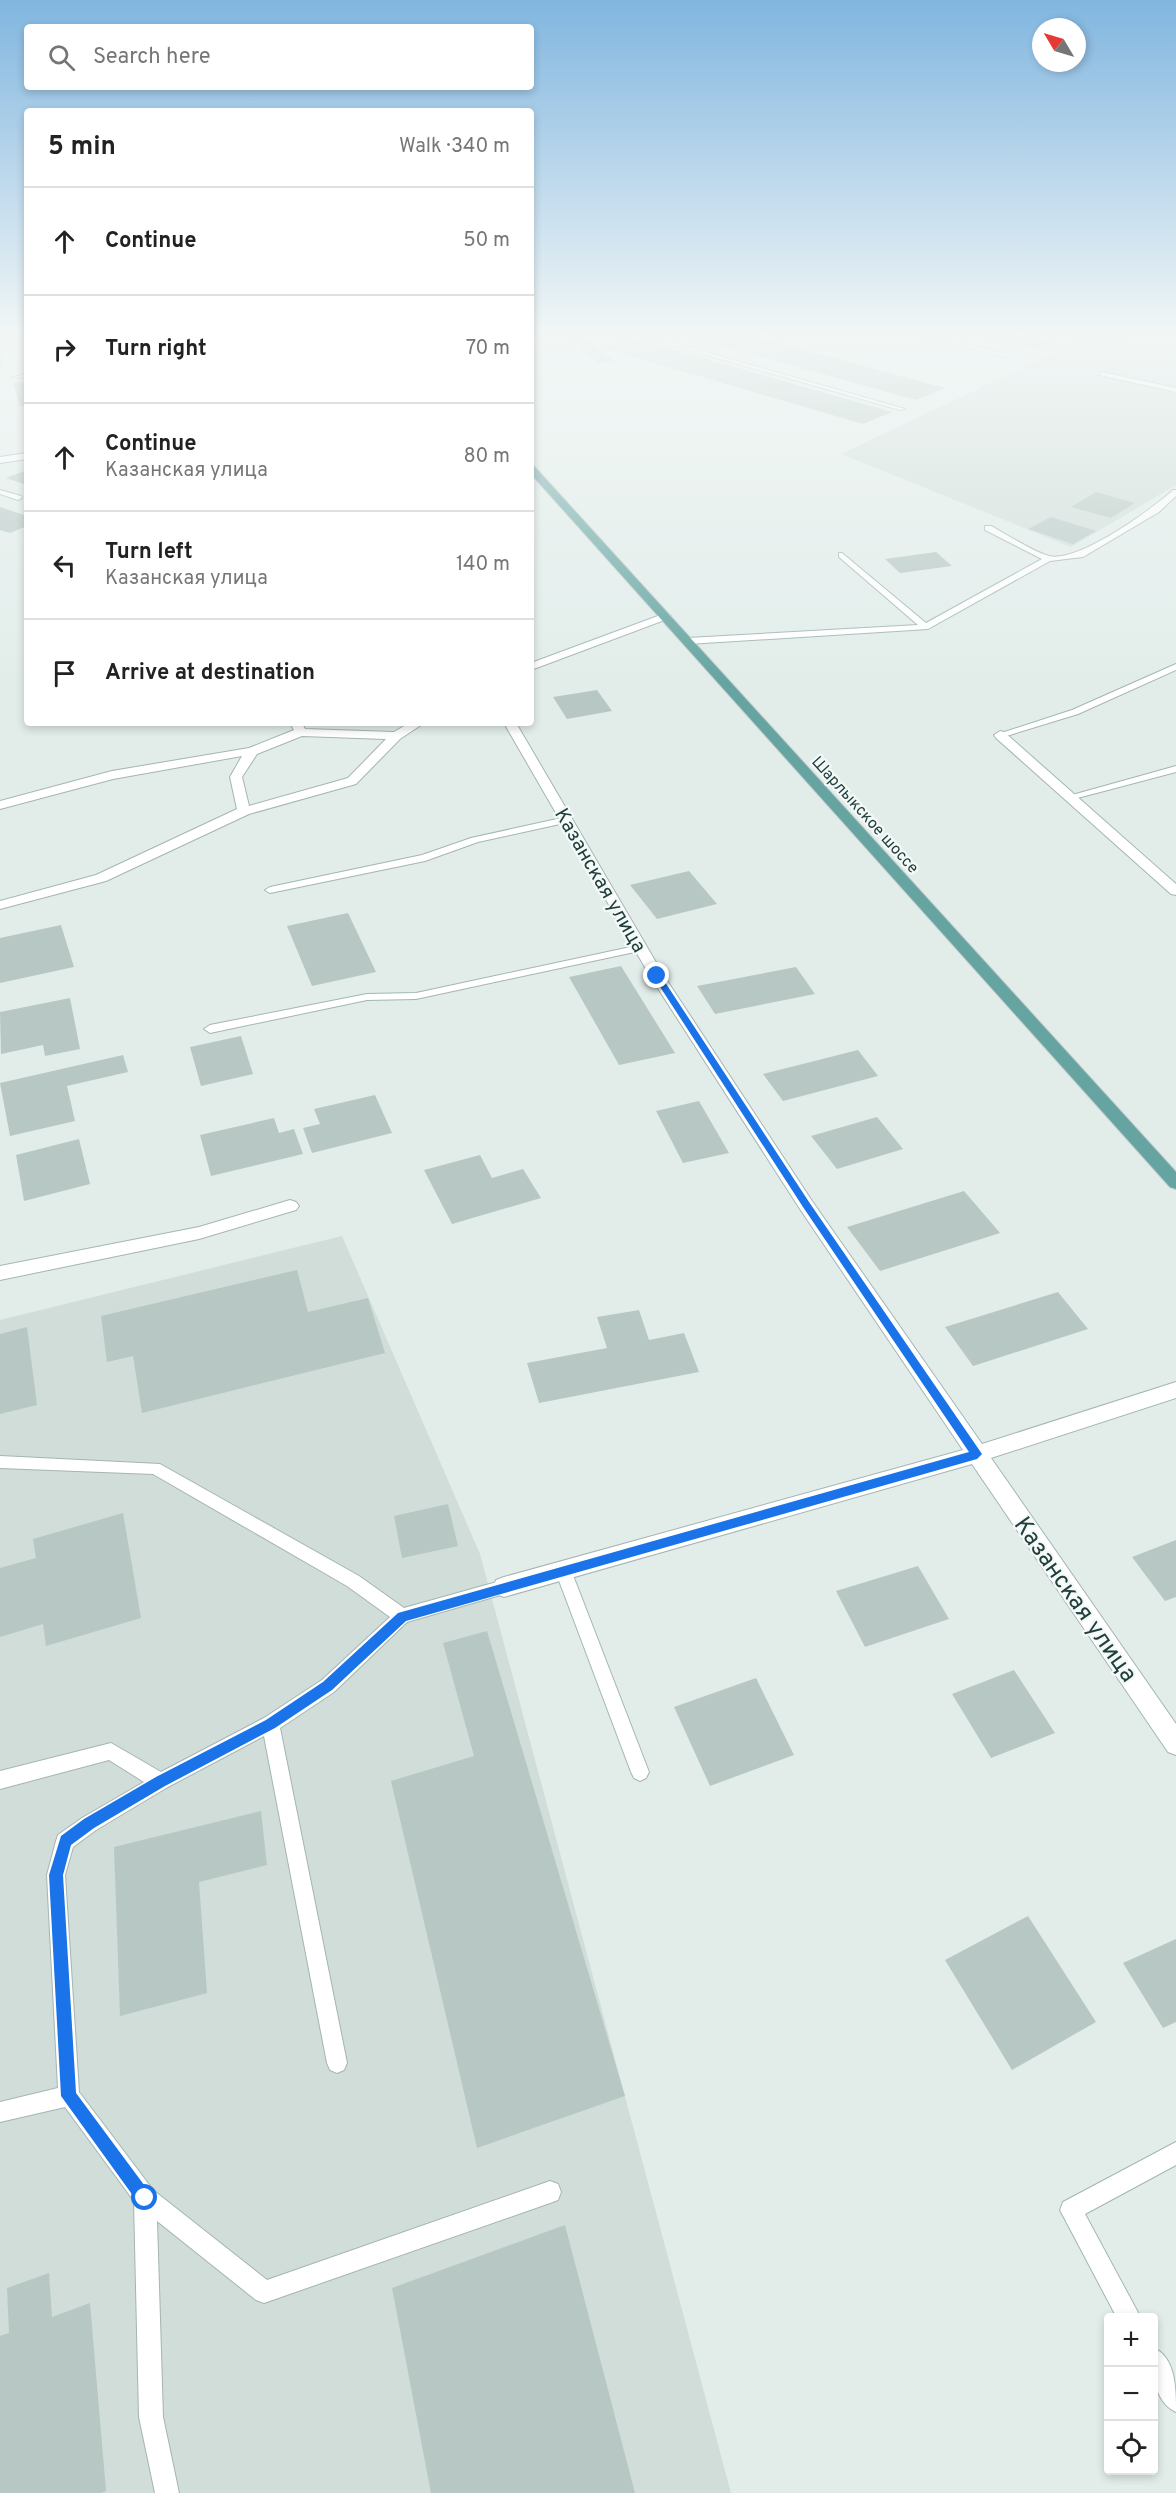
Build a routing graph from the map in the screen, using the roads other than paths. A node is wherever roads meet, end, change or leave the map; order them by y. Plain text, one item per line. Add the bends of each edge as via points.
1 (24, 456) edge
2 (0, 460) edge
3 (534, 471) edge
4 (0, 492) edge
5 (1176, 492) edge
6 (18, 498) dead end
7 (988, 528) dead end
8 (842, 555) dead end
9 (1048, 559) junction
10 (666, 616) junction
11 (925, 627) junction
12 (688, 641) junction
13 (534, 666) edge
14 (1176, 667) edge
15 (413, 726) edge
16 (512, 726) edge
17 (299, 728) edge
18 (1000, 735) joint
19 (396, 736) junction
20 (252, 751) junction
21 (1176, 769) edge
22 (1070, 797) junction
23 (0, 805) edge
24 (244, 811) junction
25 (566, 820) junction
26 (270, 890) dead end
27 (1176, 891) edge
28 (0, 905) edge
29 (640, 948) junction
30 (210, 1029) dead end
31 (1176, 1183) edge
32 (290, 1206) dead end
33 (0, 1273) edge
34 (1176, 1390) edge
35 (977, 1454) junction
36 (0, 1462) edge
37 (563, 1570) junction
38 (504, 1587) joint
39 (402, 1616) junction
40 (270, 1724) junction
41 (1176, 1744) edge
42 (640, 1772) dead end
43 (0, 1780) edge
44 (160, 1782) junction
45 (337, 2063) dead end
46 (69, 2096) junction
47 (0, 2112) edge
48 (1176, 2153) edge
49 (550, 2192) dead end
50 (145, 2198) junction
51 (1127, 2313) edge
52 (1158, 2366) edge
53 (1176, 2400) edge
54 (167, 2493) edge

1 - 2 street
3 - 10 main road, Шарлыкское шоссе
4 - 6 lane
5 - 9 lane via 1156,510 1080,555
7 - 9 lane
8 - 11 lane
9 - 11 lane
10 - 12 main road, Шарлыкское шоссе
10 - 13 street
11 - 12 lane
12 - 31 main road, Шарлыкское шоссе
14 - 18 lane via 1075,712
15 - 19 street
16 - 25 street, Казанская улица
17 - 19 street
17 - 20 street
18 - 22 street
19 - 24 street via 352,781
20 - 23 street via 112,775
20 - 24 street via 236,777
21 - 22 lane
22 - 27 street
24 - 28 street via 101,878
25 - 26 lane via 475,840 425,858
25 - 29 street, Казанская улица
29 - 30 lane via 416,996 367,997
29 - 35 street, Казанская улица via 806,1205
32 - 33 street via 199,1233
34 - 35 street
35 - 37 street
35 - 41 street, Казанская улица
36 - 39 lane via 155,1468 352,1581
37 - 38 street
37 - 42 lane
38 - 39 lane
39 - 40 lane via 328,1686
40 - 44 lane
40 - 45 lane
43 - 44 lane via 111,1751
44 - 46 lane via 65,1840 56,1875
46 - 47 lane
46 - 50 lane
48 - 51 lane via 1071,2210
49 - 50 lane via 264,2292
50 - 54 lane via 151,2417
52 - 53 lane

